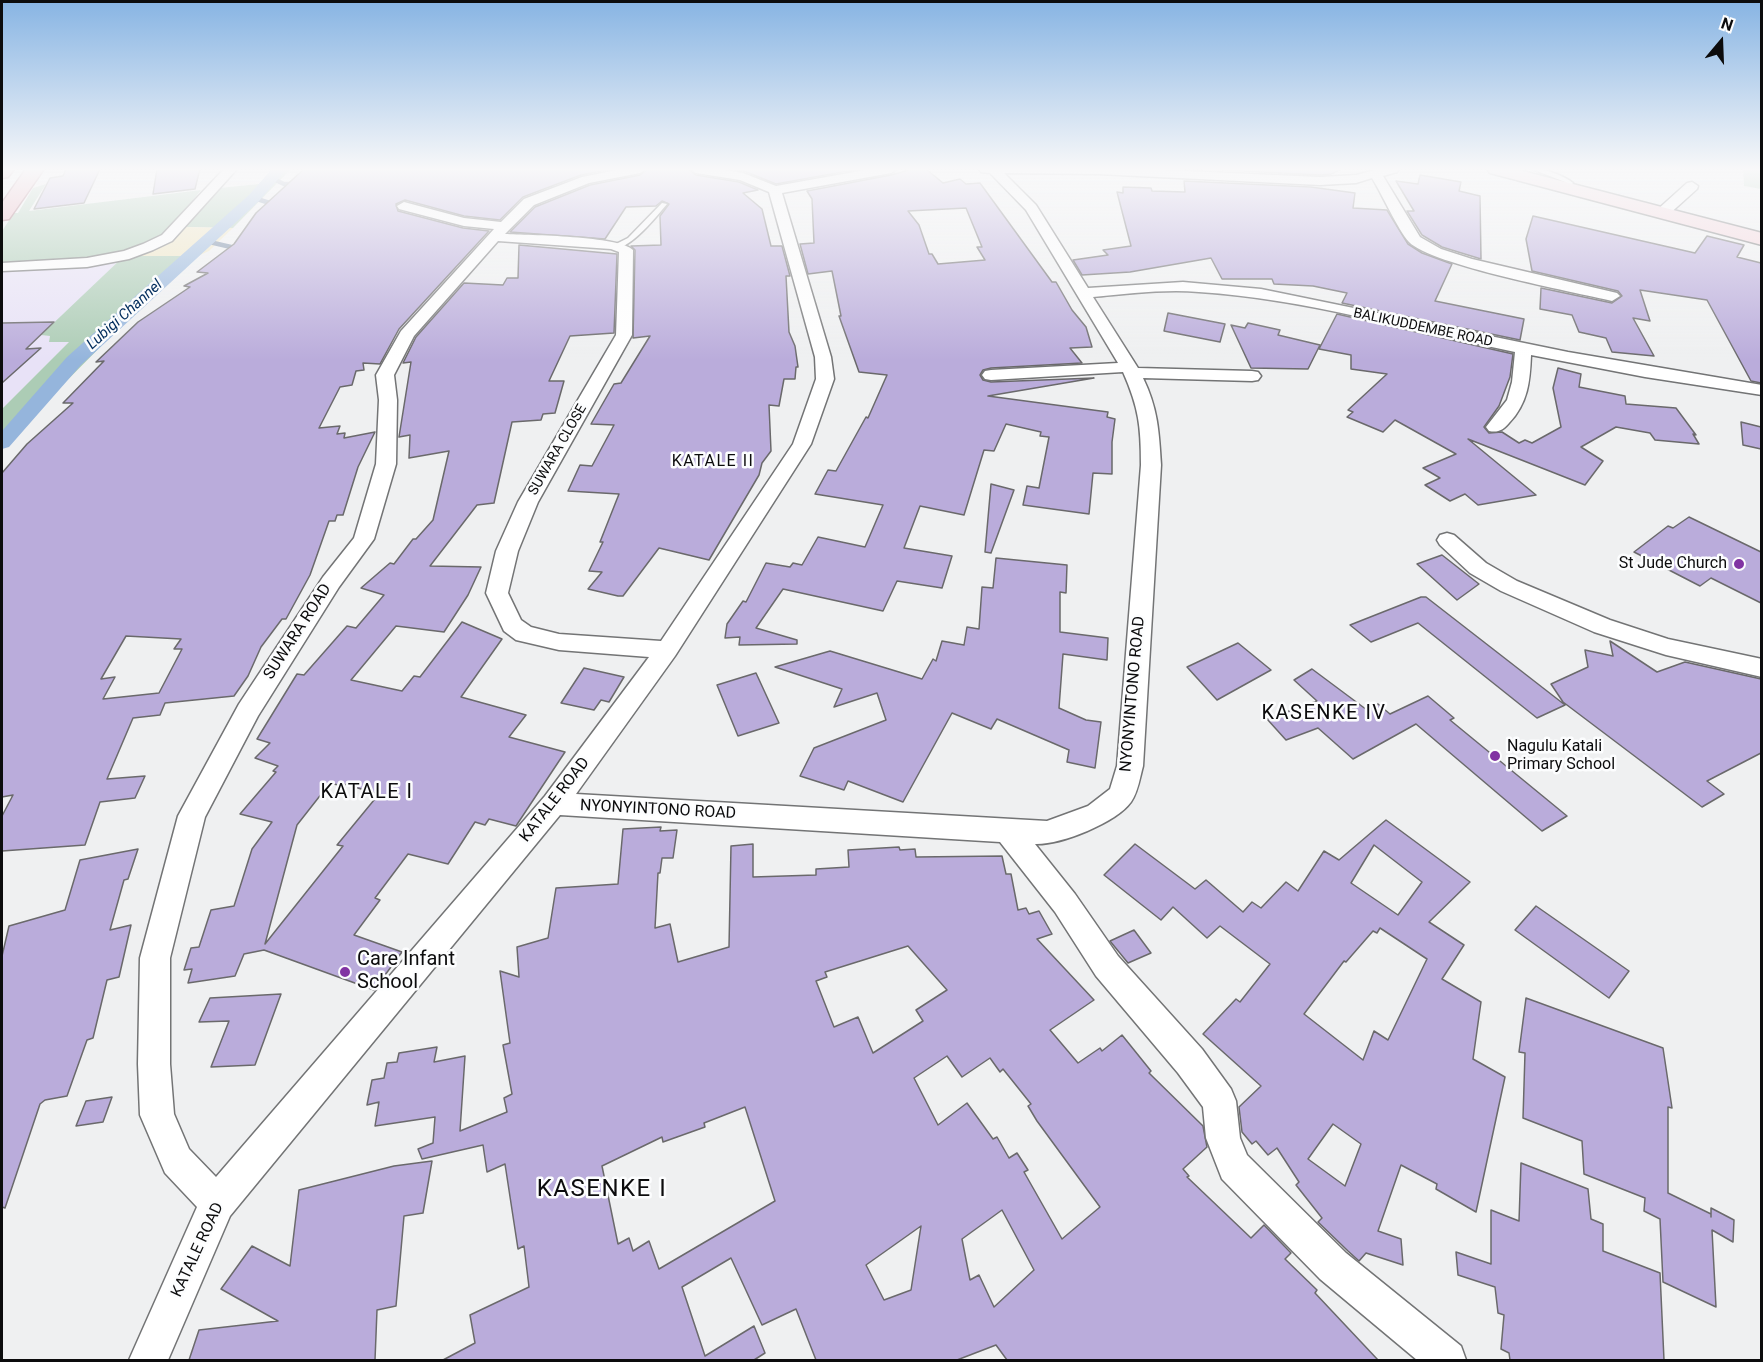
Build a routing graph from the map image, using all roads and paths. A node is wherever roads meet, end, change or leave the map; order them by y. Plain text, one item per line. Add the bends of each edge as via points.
1 (172, 233) edge
2 (498, 233) edge
3 (511, 233) edge
4 (636, 233) edge
5 (788, 233) edge
6 (1046, 233) edge
7 (1411, 233) edge
8 (1736, 233) edge
9 (1761, 239) edge
10 (619, 246) junction
11 (2, 267) edge
12 (1083, 293) junction
13 (1612, 296) dead end
14 (1522, 348) junction
15 (1131, 370) junction
16 (991, 375) dead end
17 (1252, 376) dead end
18 (1761, 390) edge
19 (1495, 427) dead end
20 (1447, 540) dead end
21 (667, 650) junction
22 (1761, 668) edge
23 (554, 804) junction
24 (1007, 830) junction
25 (217, 1203) junction
26 (148, 1360) edge
27 (1447, 1360) edge

1 - 11 street via 157,244 109,259
2 - 25 street, SUWARA ROAD via 407,334 385,375 386,464 364,539 331,582 248,711 192,816 155,958 157,1115 177,1161
3 - 10 street
4 - 10 lane
5 - 21 street, KATALE ROAD via 823,357 825,379 802,444
6 - 12 street, NYONYINTONO ROAD
7 - 13 street via 1425,248 1468,262
8 - 9 street
10 - 21 street, SUWARA CLOSE via 626,250 624,335 528,502 507,551 497,593 512,625 524,634 559,642
12 - 14 street, BALIKUDDEMBE ROAD via 1167,287 1227,290
12 - 15 street, NYONYINTONO ROAD
14 - 18 street, BALIKUDDEMBE ROAD
14 - 19 street via 1515,406
15 - 16 street
15 - 17 street
15 - 24 street, NYONYINTONO ROAD via 1145,401 1151,465 1130,766 1120,795 1098,814 1047,832
20 - 22 street via 1478,568 1509,586 1602,626 1666,647
21 - 23 street, KATALE ROAD
23 - 24 street, NYONYINTONO ROAD
23 - 25 street, KATALE ROAD
24 - 27 street via 1065,903 1107,966 1190,1061 1219,1101 1223,1138 1234,1167 1333,1266
25 - 26 street, KATALE ROAD

